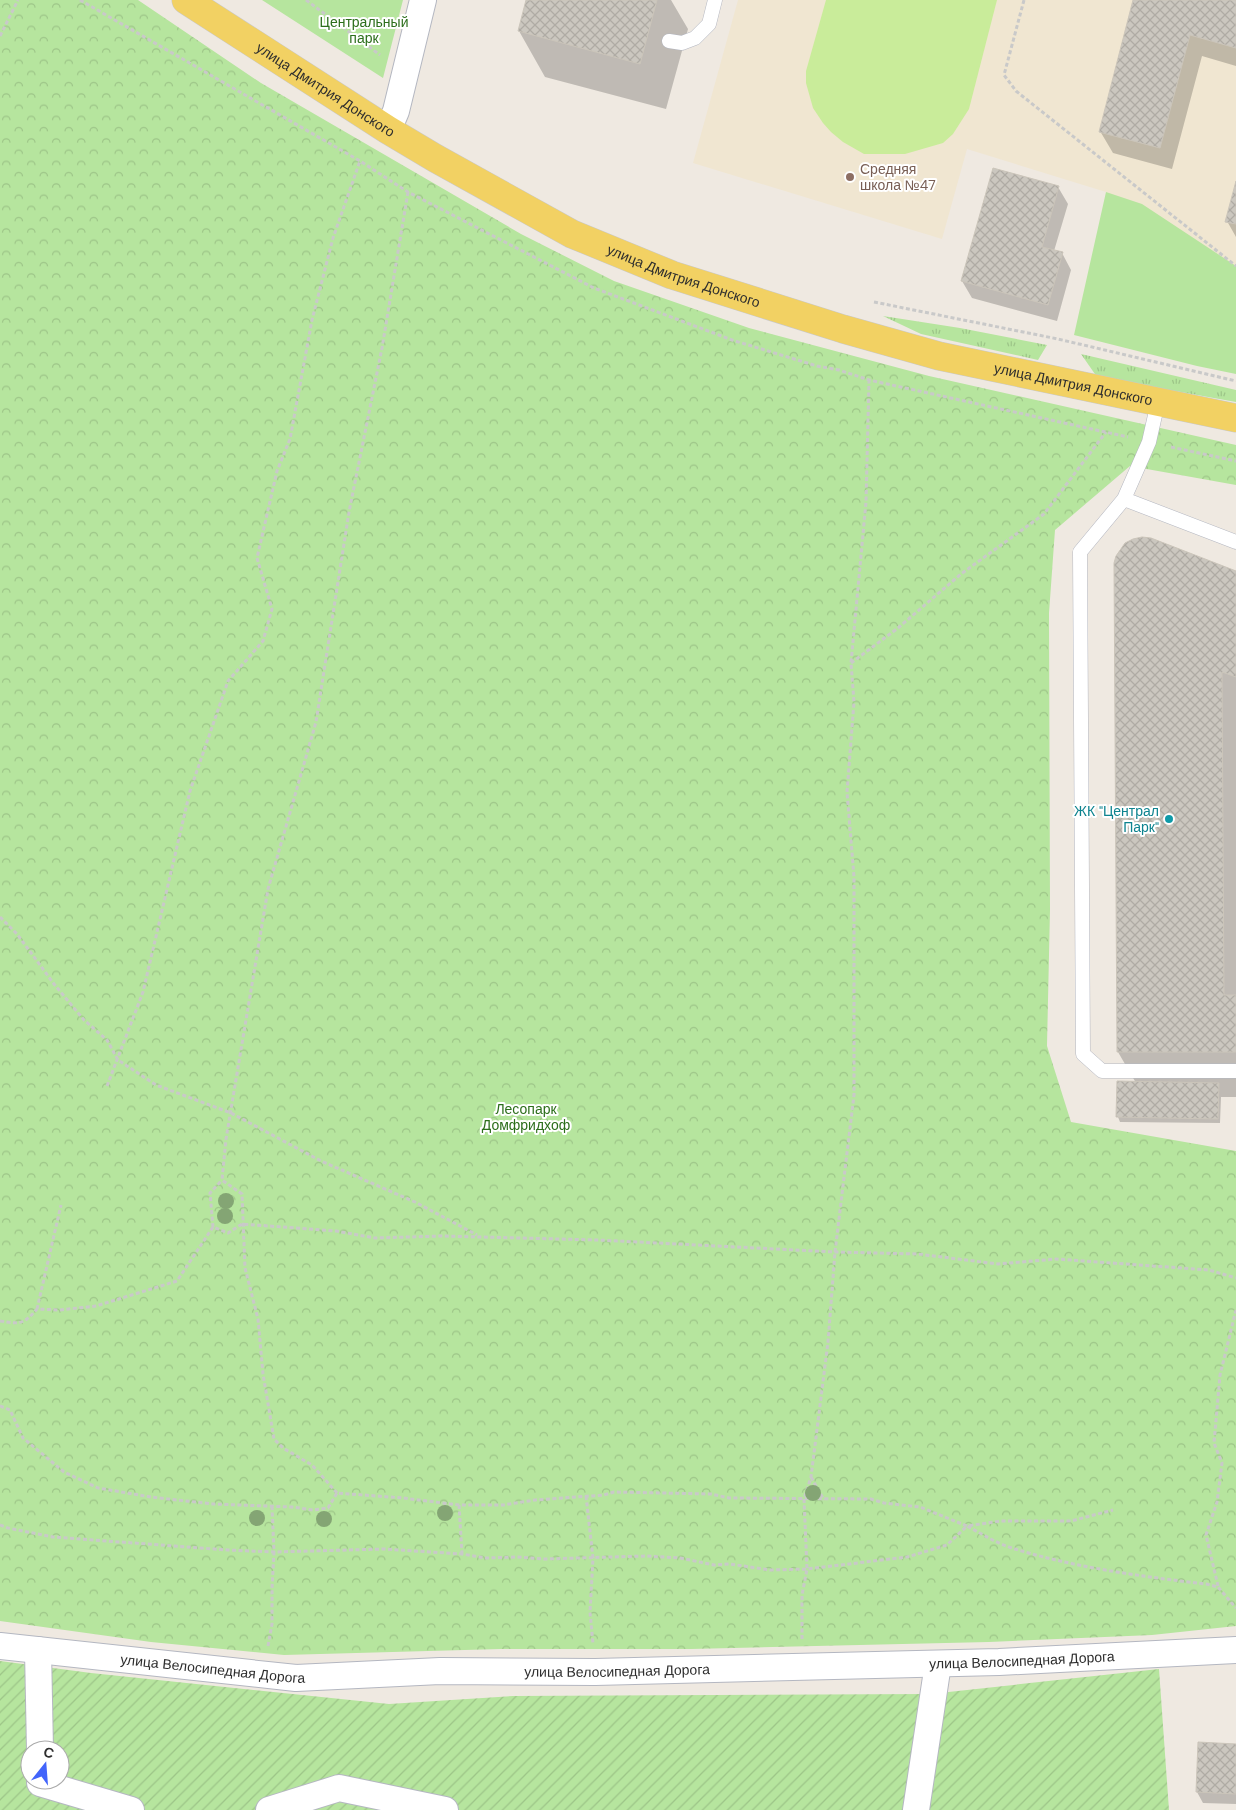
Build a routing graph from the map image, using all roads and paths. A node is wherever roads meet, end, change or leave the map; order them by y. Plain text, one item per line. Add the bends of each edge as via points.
1 (18, 0) edge
2 (186, 0) edge
3 (306, 0) edge
4 (423, 0) edge
5 (715, 0) edge
6 (1024, 0) edge
7 (0, 36) edge
8 (668, 41) dead end
9 (380, 56) dead end
10 (388, 130) junction
11 (360, 160) dead end
12 (408, 192) dead end
13 (1236, 266) edge
14 (874, 302) dead end
15 (869, 380) dead end
16 (1236, 381) edge
17 (1158, 402) junction
18 (1236, 418) edge
19 (1106, 432) dead end
20 (1124, 499) junction
21 (1236, 542) edge
22 (851, 663) junction
23 (0, 917) edge
24 (118, 1060) junction
25 (1236, 1071) edge
26 (107, 1086) dead end
27 (231, 1113) junction
28 (222, 1180) junction
29 (61, 1205) dead end
30 (242, 1224) junction
31 (213, 1226) junction
32 (479, 1236) junction
33 (835, 1252) junction
34 (1236, 1278) edge
35 (37, 1309) junction
36 (1236, 1310) edge
37 (0, 1321) edge
38 (0, 1406) edge
39 (811, 1476) junction
40 (337, 1494) junction
41 (586, 1496) junction
42 (804, 1499) junction
43 (824, 1500) junction
44 (459, 1505) junction
45 (272, 1507) junction
46 (1114, 1510) dead end
47 (0, 1525) edge
48 (967, 1526) junction
49 (274, 1552) junction
50 (462, 1554) junction
51 (593, 1558) junction
52 (807, 1569) junction
53 (1218, 1587) junction
54 (1236, 1608) edge
55 (0, 1646) edge
56 (38, 1650) junction
57 (1236, 1650) edge
58 (938, 1664) junction
59 (801, 1667) junction
60 (595, 1672) junction
61 (262, 1674) junction
62 (40, 1740) edge
63 (64, 1790) edge
64 (131, 1810) edge
65 (269, 1810) edge
66 (445, 1810) edge
67 (916, 1810) edge

1 - 7 path
2 - 10 main road, улица Дмитрия Донского
3 - 9 path
4 - 10 street via 396,111
5 - 8 lane via 709,24 695,38 682,43
6 - 13 path via 1004,75 1016,91
10 - 17 main road, улица Дмитрия Донского via 572,234 672,276 939,356
11 - 24 path via 333,238 312,320 290,439 277,471 257,558 272,609 263,641 228,682 190,790 143,992
12 - 27 path via 382,348 349,512 316,722 268,889
14 - 16 path via 1058,339
15 - 22 path via 866,502
17 - 18 main road, улица Дмитрия Донского
17 - 20 lane via 1149,442
19 - 22 path via 1044,514 961,574
20 - 21 lane
20 - 25 lane via 1080,552 1083,1054 1102,1072
22 - 33 path via 854,702 847,792 854,876 854,1095
23 - 24 path via 84,1020 107,1040
24 - 26 path
24 - 27 path via 156,1085
27 - 28 path
27 - 32 path via 321,1161 415,1202
28 - 30 path via 242,1194
28 - 31 path via 210,1194
29 - 35 path
30 - 31 path via 228,1233
30 - 32 path via 336,1231 375,1238
30 - 40 path via 245,1268 258,1319 274,1439 312,1465
31 - 35 path via 177,1281 96,1306
32 - 33 path
33 - 34 path via 918,1254 998,1264 1056,1259 1209,1270
33 - 39 path via 828,1342
35 - 37 path via 20,1324
36 - 53 path via 1220,1375 1214,1443 1222,1463 1217,1502 1206,1535
38 - 45 path via 10,1410 23,1438 64,1472 98,1488 204,1503
39 - 42 path
39 - 43 path
40 - 44 path
40 - 45 path via 328,1508
41 - 42 path via 614,1492
41 - 44 path via 503,1505
41 - 51 path
42 - 43 path
42 - 52 path
43 - 48 path via 871,1499 920,1506
44 - 50 path
45 - 49 path
46 - 48 path via 1071,1521 1001,1521
47 - 49 path via 53,1537
48 - 52 path via 947,1546 907,1557
48 - 53 path via 1011,1548 1056,1560
49 - 50 path via 384,1549
49 - 61 path via 272,1624
50 - 51 path via 486,1558
51 - 52 path via 663,1557 770,1570
51 - 60 path via 590,1612
52 - 59 path via 802,1595
53 - 54 path
55 - 56 street, улица Велосипедная Дорога
56 - 61 street, улица Велосипедная Дорога
56 - 62 street
57 - 58 street, улица Велосипедная Дорога
58 - 59 street, улица Велосипедная Дорога
58 - 67 street
59 - 60 street, улица Велосипедная Дорога
60 - 61 street, улица Велосипедная Дорога via 440,1671 296,1678
63 - 64 street
65 - 66 street via 339,1788

